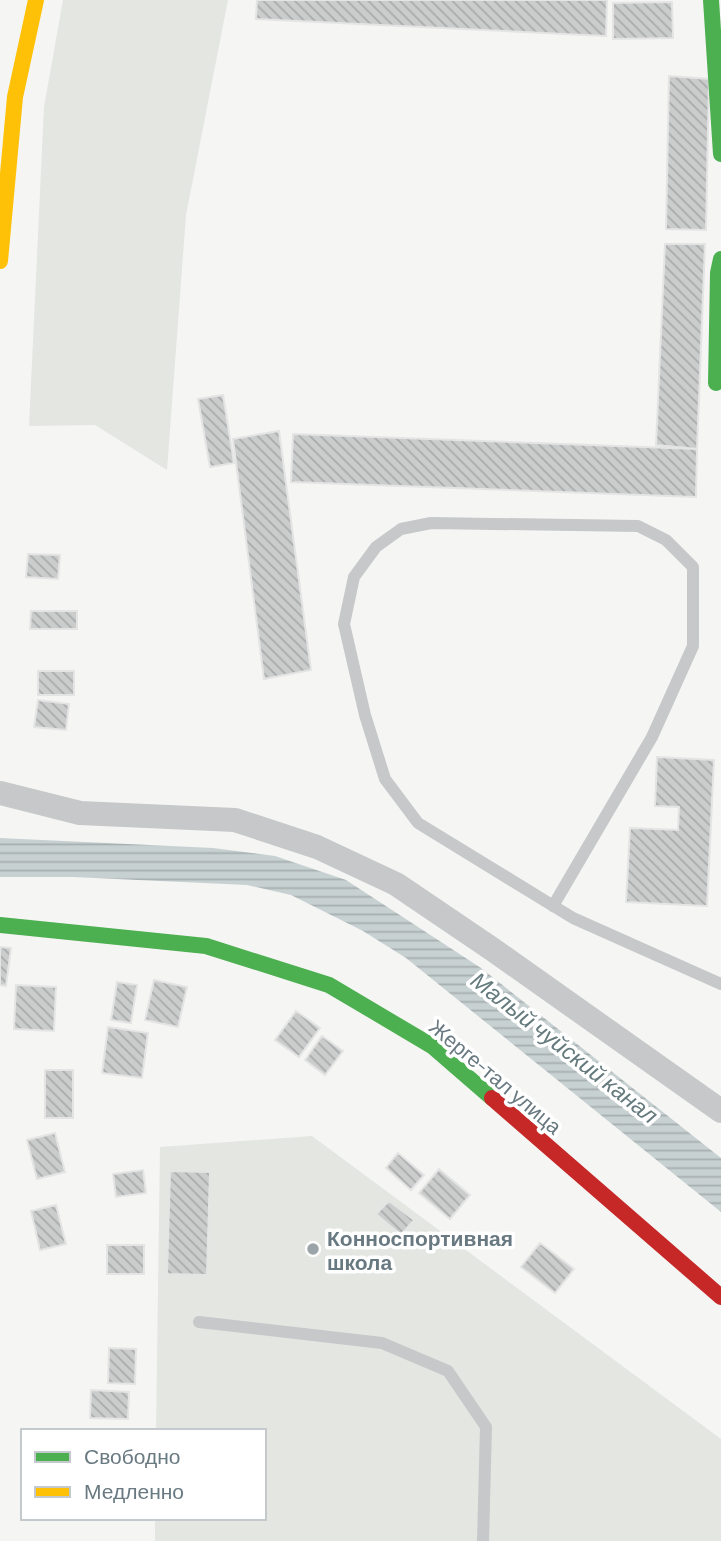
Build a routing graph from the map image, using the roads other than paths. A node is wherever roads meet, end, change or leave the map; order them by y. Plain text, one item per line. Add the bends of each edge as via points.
1 (36, 0) edge
2 (711, 0) edge
3 (721, 154) edge
4 (721, 259) edge
5 (0, 261) edge
6 (716, 383) dead end
7 (0, 793) edge
8 (553, 906) junction
9 (0, 925) edge
10 (721, 984) edge
11 (721, 1111) edge
12 (721, 1297) edge
13 (199, 1322) dead end
14 (483, 1541) edge

1 - 5 street via 15,97
2 - 3 street
4 - 6 street
7 - 11 street via 80,813 235,820 317,847 396,884
8 - 8 lane via 418,823 385,779 344,624 354,577 376,547 401,529 431,523 638,526 666,540 693,566 693,646 652,737
8 - 10 lane
9 - 12 street, Жерге-тал улица via 206,946 329,985 432,1046
13 - 14 lane via 382,1343 448,1371 486,1427

